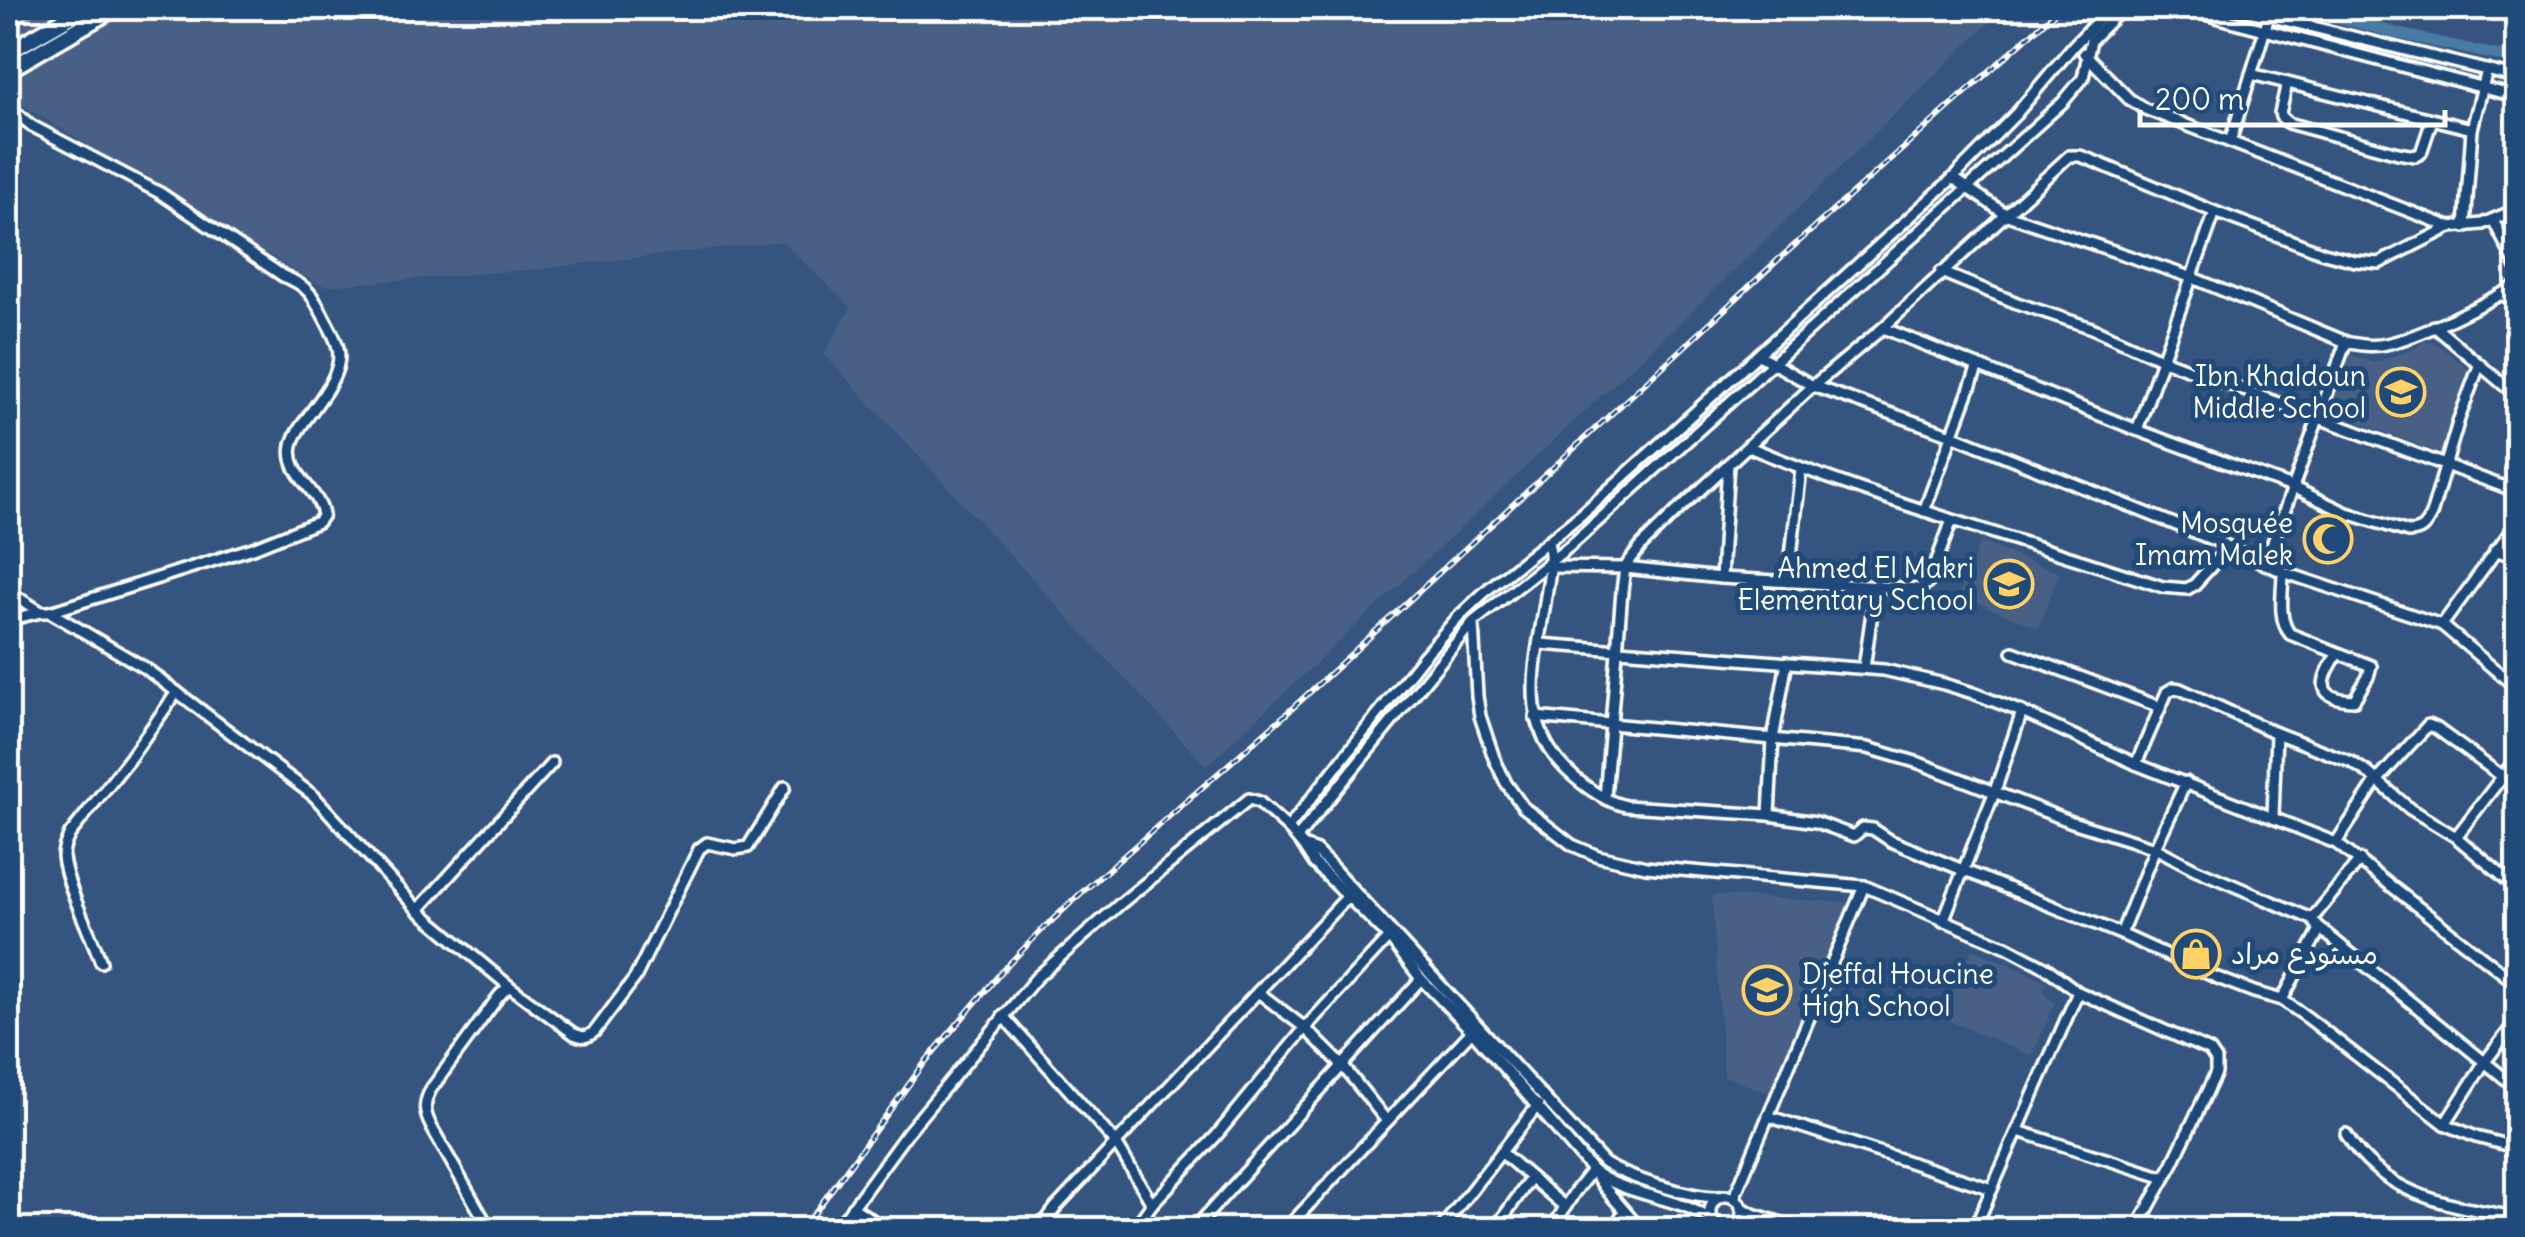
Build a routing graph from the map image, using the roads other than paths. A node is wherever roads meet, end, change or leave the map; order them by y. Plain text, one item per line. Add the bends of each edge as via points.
1 (85, 8) edge
2 (115, 8) edge
3 (2110, 8) edge
4 (2123, 8) edge
5 (2182, 8) edge
6 (2236, 8) edge
7 (2269, 16) junction
8 (2265, 28) junction
9 (2074, 45) junction
10 (8, 52) edge
11 (2086, 55) junction
12 (8, 70) edge
13 (2487, 70) junction
14 (2251, 74) junction
15 (2518, 78) edge
16 (2287, 83) junction
17 (2484, 88) junction
18 (2518, 97) edge
19 (8, 106) edge
20 (2432, 120) junction
21 (2472, 129) junction
22 (2230, 142) junction
23 (1952, 178) junction
24 (1966, 189) junction
25 (2518, 209) edge
26 (2215, 212) junction
27 (2007, 215) junction
28 (2493, 220) junction
29 (2450, 227) junction
30 (2465, 227) junction
31 (2518, 270) edge
32 (1941, 272) junction
33 (2192, 278) junction
34 (2518, 285) edge
35 (2502, 294) junction
36 (2518, 305) edge
37 (2434, 326) junction
38 (1882, 328) junction
39 (2346, 342) junction
40 (1759, 355) junction
41 (2163, 360) junction
42 (1773, 364) junction
43 (1978, 366) junction
44 (2480, 366) junction
45 (1813, 386) junction
46 (2518, 397) edge
47 (2317, 416) junction
48 (2137, 430) junction
49 (1952, 435) junction
50 (1749, 447) junction
51 (1728, 464) junction
52 (2444, 466) junction
53 (1801, 468) junction
54 (2292, 488) junction
55 (2518, 492) edge
56 (1924, 511) junction
57 (1952, 520) junction
58 (2518, 520) edge
59 (1548, 542) junction
60 (2229, 547) junction
61 (2495, 550) junction
62 (2518, 558) edge
63 (1551, 564) junction
64 (2265, 564) junction
65 (1625, 568) junction
66 (2283, 572) junction
67 (1721, 578) junction
68 (1788, 582) junction
69 (1876, 585) junction
70 (8, 590) edge
71 (1473, 602) junction
72 (46, 612) junction
73 (8, 620) edge
74 (1473, 622) junction
75 (2442, 625) junction
76 (1540, 644) junction
77 (1616, 651) junction
78 (2013, 652) dead end
79 (2338, 653) junction
80 (1787, 662) junction
81 (1864, 668) junction
82 (2518, 689) edge
83 (177, 692) junction
84 (2160, 707) junction
85 (2022, 712) junction
86 (1535, 718) junction
87 (1612, 724) junction
88 (2276, 733) junction
89 (1774, 739) junction
90 (2518, 756) edge
91 (552, 763) dead end
92 (2136, 764) junction
93 (2503, 777) junction
94 (2186, 782) junction
95 (2376, 782) junction
96 (785, 787) dead end
97 (2518, 788) edge
98 (1995, 790) junction
99 (1605, 798) junction
100 (1768, 815) junction
101 (2272, 817) junction
102 (1288, 828) junction
103 (2456, 837) junction
104 (1300, 842) junction
105 (2336, 843) junction
106 (2155, 848) junction
107 (2360, 860) junction
108 (1964, 869) junction
109 (1864, 886) junction
110 (2518, 889) edge
111 (1347, 897) junction
112 (418, 910) junction
113 (2312, 919) junction
114 (1942, 921) junction
115 (2320, 929) junction
116 (2121, 934) junction
117 (1389, 937) junction
118 (101, 962) dead end
119 (1421, 979) junction
120 (509, 986) junction
121 (2518, 986) edge
122 (1258, 992) junction
123 (2078, 992) junction
124 (2282, 1000) junction
125 (1003, 1016) junction
126 (2518, 1018) edge
127 (1305, 1028) junction
128 (1472, 1031) junction
129 (2484, 1063) junction
130 (1342, 1064) junction
131 (2518, 1089) edge
132 (1538, 1106) junction
133 (1768, 1116) junction
134 (1386, 1120) junction
135 (2444, 1124) junction
136 (2018, 1131) junction
137 (2346, 1134) dead end
138 (1116, 1143) junction
139 (2518, 1148) edge
140 (1501, 1152) junction
141 (1592, 1170) junction
142 (1531, 1178) junction
143 (2165, 1178) junction
144 (1992, 1189) junction
145 (1720, 1197) junction
146 (1734, 1198) junction
147 (1152, 1204) junction
148 (852, 1206) junction
149 (1742, 1207) junction
150 (1565, 1208) junction
151 (2514, 1210) edge
152 (1624, 1212) junction
153 (1710, 1219) junction
154 (1735, 1226) junction
155 (1136, 1228) edge
156 (1286, 1229) edge
157 (1720, 1229) edge
158 (490, 1230) edge
159 (836, 1230) edge
160 (888, 1230) edge
161 (1039, 1230) edge
162 (1193, 1230) edge
163 (1440, 1230) edge
164 (1494, 1230) edge
165 (1551, 1230) edge
166 (1612, 1230) edge
167 (1641, 1230) edge
168 (1758, 1230) edge
169 (1804, 1230) edge
170 (1974, 1230) edge
171 (2136, 1230) edge
172 (2500, 1230) edge

1 - 10 main road
2 - 12 main road
3 - 9 street
4 - 11 street via 2091,40
5 - 8 street
6 - 7 street
7 - 8 street
7 - 13 street
8 - 14 street
8 - 17 street
9 - 11 street
9 - 23 street
11 - 22 street via 2145,109
11 - 24 street via 2076,90
13 - 15 street
13 - 17 street
14 - 16 street
14 - 22 street
16 - 20 street
16 - 20 street via 2280,117 2288,123 2398,154 2421,153
17 - 18 street
17 - 21 street
19 - 72 street via 298,281 316,301 339,352 292,446 296,472 322,506 318,522
20 - 21 street
21 - 30 street
22 - 29 street
23 - 24 street
23 - 40 street
24 - 27 street
24 - 42 street
25 - 28 street
26 - 27 street via 2074,155
26 - 29 street via 2370,264
26 - 33 street
27 - 32 street
27 - 33 street
28 - 30 street
28 - 31 street
29 - 30 street
32 - 38 street
32 - 41 street
33 - 39 street
33 - 41 street
34 - 35 street
35 - 36 street
35 - 37 street
37 - 39 street via 2386,344
37 - 44 street
38 - 43 street
38 - 45 street
39 - 47 street
40 - 42 street
40 - 59 street
41 - 47 street
41 - 48 street
42 - 45 street
42 - 63 street
43 - 48 street
43 - 49 street
44 - 46 street
44 - 52 street
45 - 49 street
45 - 50 street
47 - 52 street
47 - 54 street
48 - 54 street
49 - 56 street
49 - 60 street
50 - 51 street
50 - 53 street
51 - 65 street
51 - 67 street
52 - 54 street via 2431,515 2418,532 2348,513
52 - 55 street
53 - 56 street
53 - 68 street
54 - 64 street
56 - 57 street
57 - 60 street via 2173,589 2194,585
57 - 69 street via 1924,587
58 - 61 street
59 - 63 street
59 - 71 street
60 - 64 street
61 - 62 street
61 - 75 street
63 - 65 street
63 - 74 street
63 - 76 street
64 - 66 street
65 - 67 street
65 - 77 street
66 - 75 street
66 - 79 street via 2285,630
67 - 68 street
68 - 69 street
69 - 81 street
70 - 72 street
71 - 74 street
71 - 102 street
72 - 73 street
72 - 83 street
74 - 104 street
74 - 109 street via 1480,716 1494,758 1523,807 1560,837 1598,856 1646,866
75 - 82 street
76 - 77 street
76 - 86 street
77 - 80 street
77 - 87 street
78 - 84 street
79 - 79 street via 2323,688 2354,700 2371,666
80 - 81 street
80 - 89 street
81 - 85 street via 1944,684
83 - 112 street via 314,796
83 - 118 street via 64,846 67,875
84 - 88 street via 2167,692 2180,689
84 - 92 street
85 - 92 street
85 - 98 street
86 - 87 street
86 - 99 street via 1553,756
87 - 89 street
87 - 99 street
88 - 95 street via 2352,762
88 - 101 street
89 - 98 street via 1868,748
89 - 100 street
90 - 93 street
91 - 112 street
92 - 94 street
93 - 95 street via 2428,724
93 - 97 street
93 - 103 street
94 - 101 street
94 - 106 street
95 - 103 street
95 - 105 street
96 - 120 street via 748,847 708,843 699,849 635,978 595,1031 583,1038 574,1034
98 - 106 street
98 - 108 street
99 - 100 street via 1652,809
100 - 108 street via 1854,836 1873,829
101 - 105 street
102 - 104 street
102 - 125 street via 1259,802 1245,800 1036,978
103 - 110 street
104 - 111 street
104 - 145 street via 1332,866 1604,1162 1688,1194
105 - 107 street
106 - 113 street
106 - 116 street
107 - 113 street
107 - 121 street
108 - 114 street
108 - 116 street
109 - 114 street
109 - 133 street
111 - 117 street
111 - 122 street
112 - 120 street
113 - 115 street
114 - 123 street via 2030,958
115 - 124 street
115 - 129 street
116 - 124 street
117 - 119 street
117 - 127 street
119 - 128 street
119 - 130 street
120 - 158 street via 425,1100 432,1128
122 - 127 street
122 - 138 street
123 - 136 street
123 - 143 street via 2206,1048 2216,1060 2216,1073
124 - 135 street
125 - 138 street
125 - 148 street
126 - 129 street
127 - 130 street
127 - 147 street
128 - 132 street
128 - 134 street
129 - 131 street
129 - 135 street
130 - 134 street
130 - 162 street
132 - 140 street
132 - 141 street
133 - 144 street
133 - 146 street
134 - 156 street
135 - 139 street
136 - 143 street
136 - 144 street
137 - 151 street via 2372,1167 2435,1202
138 - 147 street
138 - 161 street
140 - 142 street
140 - 163 street
141 - 150 street
141 - 152 street
141 - 153 street
142 - 150 street
142 - 164 street
143 - 171 street
144 - 170 street
145 - 146 street
145 - 153 street via 1710,1206
146 - 149 street
147 - 155 street
148 - 159 street
148 - 160 street
149 - 154 street
149 - 169 street
150 - 165 street
151 - 172 street
152 - 166 street
152 - 167 street
153 - 157 street
154 - 157 street
154 - 168 street

